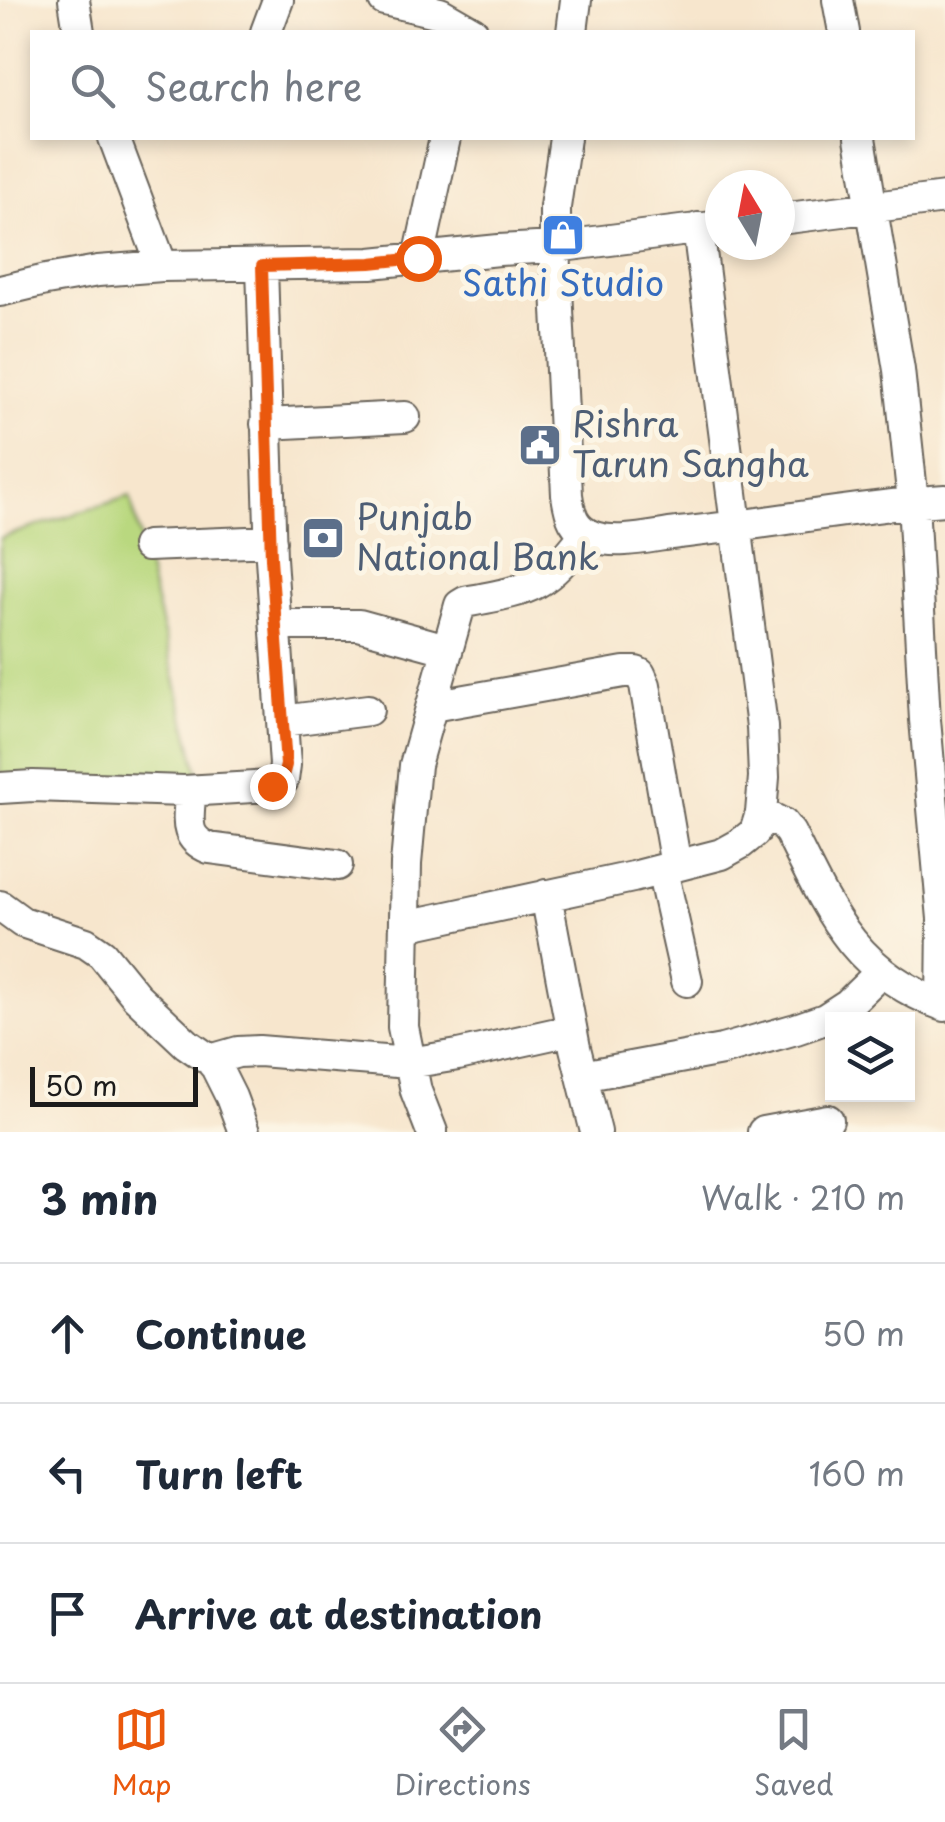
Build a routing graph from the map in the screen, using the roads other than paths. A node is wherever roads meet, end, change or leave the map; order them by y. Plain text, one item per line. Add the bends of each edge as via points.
1 (74, 0) edge
2 (278, 0) edge
3 (384, 0) edge
4 (576, 0) edge
5 (838, 0) edge
6 (79, 30) edge
7 (267, 30) edge
8 (467, 30) edge
9 (572, 30) edge
10 (844, 30) edge
11 (115, 140) edge
12 (446, 140) edge
13 (565, 140) edge
14 (860, 140) edge
15 (945, 198) edge
16 (870, 208) junction
17 (795, 217) edge
18 (705, 228) edge
19 (554, 247) junction
20 (418, 258) junction
21 (712, 260) edge
22 (162, 266) junction
23 (262, 266) junction
24 (0, 291) edge
25 (405, 417) dead end
26 (266, 424) junction
27 (945, 500) edge
28 (914, 502) junction
29 (738, 528) junction
30 (586, 532) junction
31 (270, 540) junction
32 (147, 546) dead end
33 (276, 625) junction
34 (446, 649) junction
35 (432, 706) junction
36 (368, 710) dead end
37 (282, 721) junction
38 (0, 788) edge
39 (190, 791) junction
40 (762, 813) junction
41 (337, 865) dead end
42 (669, 868) junction
43 (546, 896) junction
44 (0, 906) edge
45 (406, 926) junction
46 (880, 973) junction
47 (688, 981) dead end
48 (944, 1006) edge
49 (571, 1030) junction
50 (210, 1060) junction
51 (409, 1063) junction
52 (582, 1076) junction
53 (828, 1120) dead end
54 (244, 1132) edge
55 (432, 1132) edge
56 (596, 1132) edge
57 (763, 1132) edge

1 - 6 street
2 - 7 street
3 - 8 street via 440,14
4 - 9 street
5 - 10 street
11 - 22 street
12 - 20 street
13 - 19 street
14 - 16 street
15 - 16 street
16 - 17 street
16 - 28 street via 900,370
18 - 19 street
19 - 20 street
19 - 30 street via 567,495 574,524
20 - 23 street
21 - 29 street
22 - 23 street
22 - 24 street
23 - 26 street
25 - 26 street
26 - 31 street
27 - 28 street
28 - 29 street
28 - 48 street via 944,919
29 - 30 street via 618,540
29 - 40 street via 762,727
30 - 34 street via 533,587 460,605
31 - 32 street
31 - 33 street
33 - 34 street via 360,625
33 - 37 street
34 - 35 street
35 - 42 street via 640,674
35 - 45 street via 411,795
36 - 37 street
37 - 39 street via 285,774 278,784
38 - 39 street
39 - 41 street via 194,841
40 - 42 street via 755,832 740,844
40 - 46 street via 790,833 841,930
42 - 43 street
42 - 47 street
43 - 45 street
43 - 49 street
44 - 50 street via 22,922 94,948 136,996
45 - 51 street via 402,1000
46 - 48 street
46 - 52 street via 848,1004 796,1029
49 - 51 street
49 - 52 street
50 - 51 street via 259,1051
50 - 54 street
51 - 55 street
52 - 56 street
53 - 57 street

